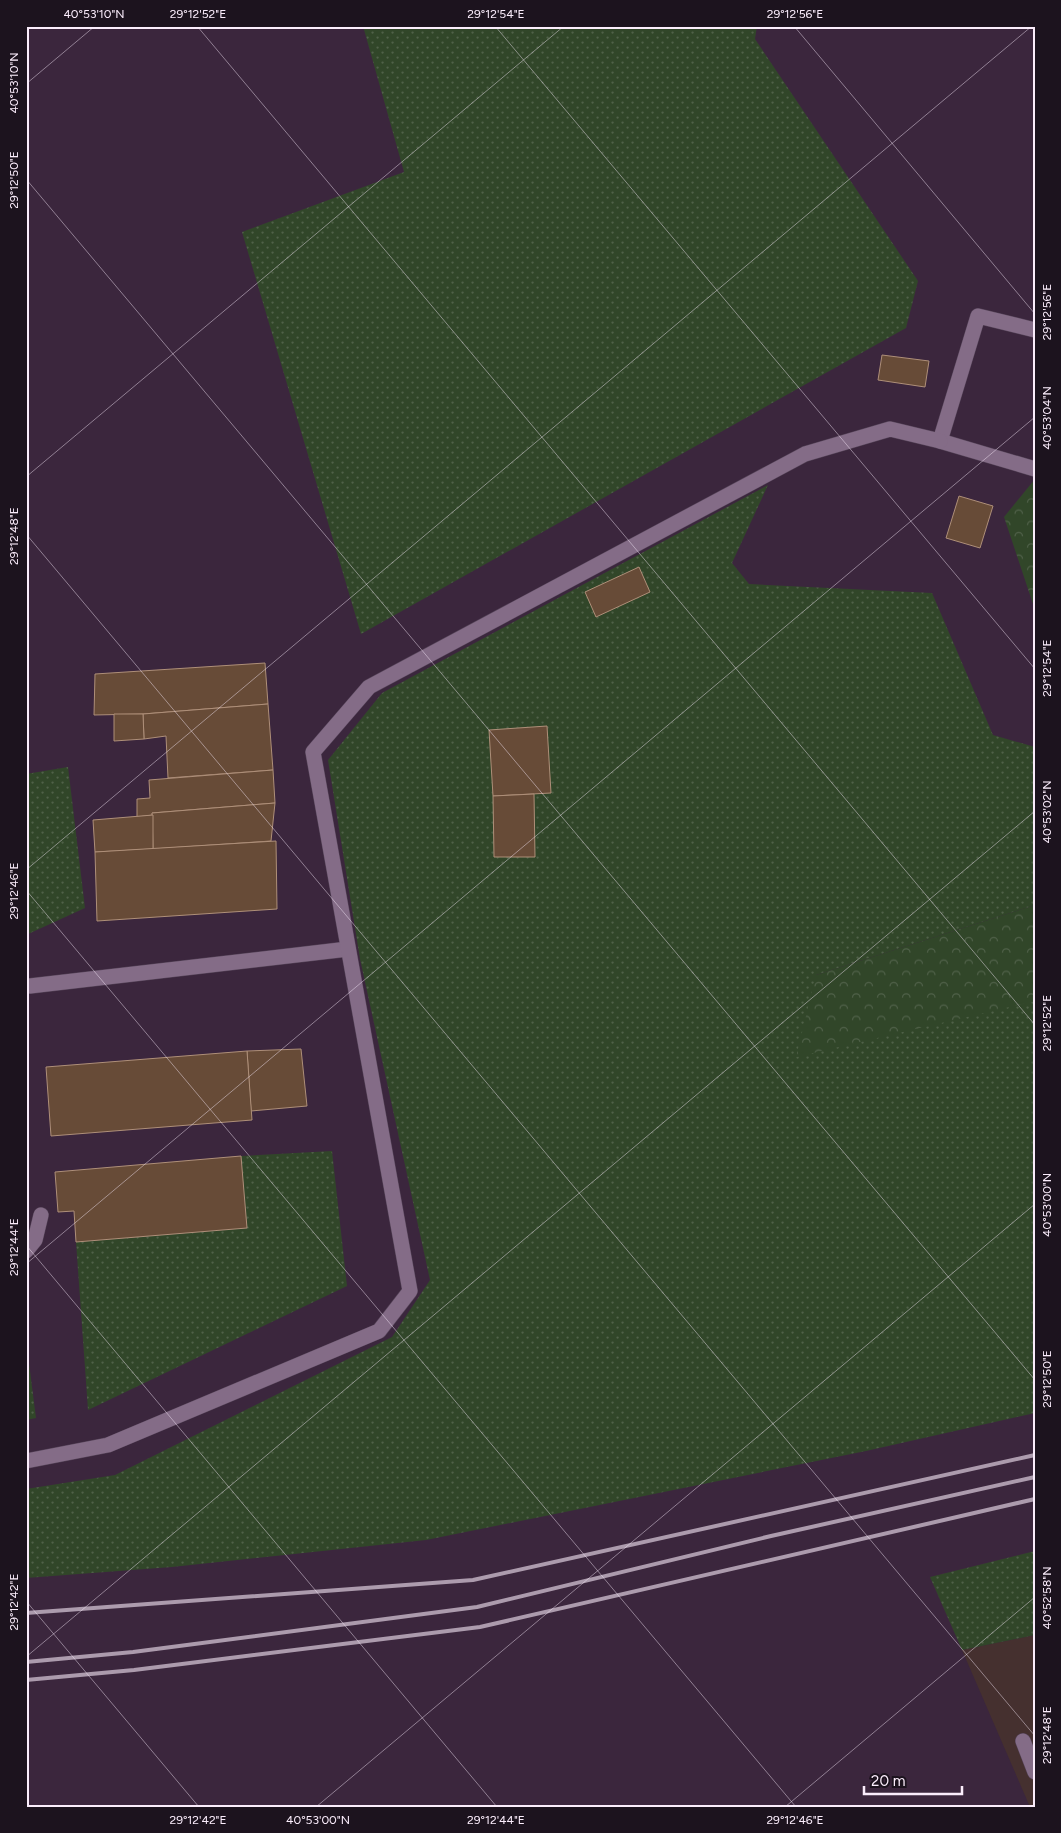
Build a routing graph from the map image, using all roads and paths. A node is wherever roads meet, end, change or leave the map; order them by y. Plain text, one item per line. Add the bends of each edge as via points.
1 (1035, 330) edge
2 (940, 441) junction
3 (1035, 469) edge
4 (348, 949) junction
5 (30, 986) dead end
6 (41, 1215) dead end
7 (26, 1251) edge
8 (26, 1461) edge
9 (1023, 1740) dead end
10 (1035, 1772) edge

1 - 2 street via 978,316
2 - 3 street
2 - 4 street via 890,429 805,454 369,687 313,752
4 - 5 street
4 - 8 street via 410,1291 378,1331 108,1445
6 - 7 street via 35,1240
9 - 10 street

